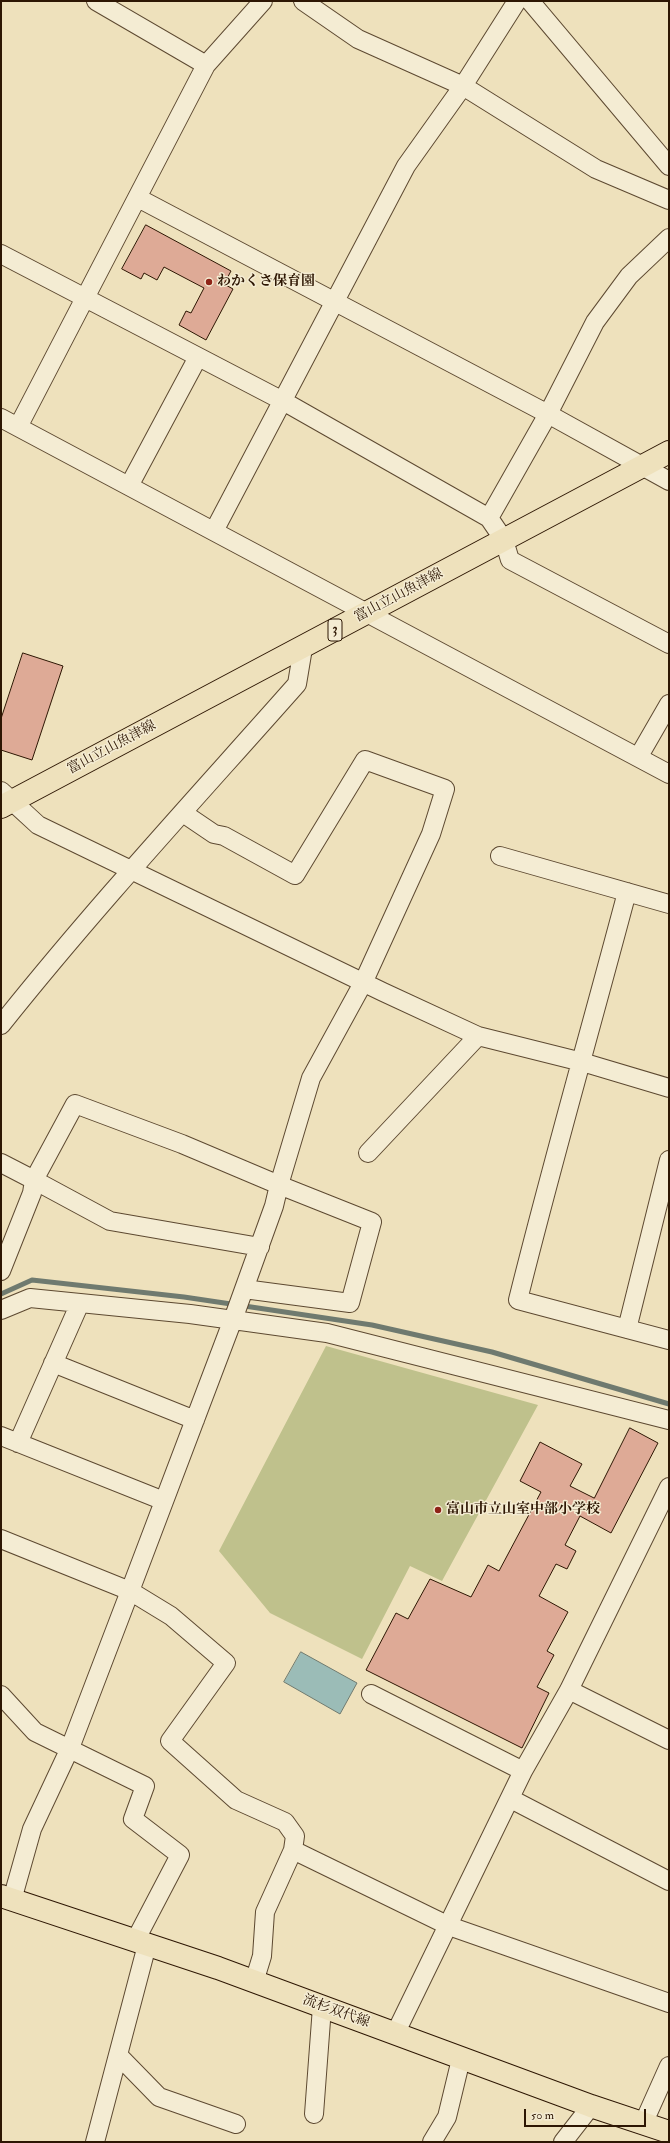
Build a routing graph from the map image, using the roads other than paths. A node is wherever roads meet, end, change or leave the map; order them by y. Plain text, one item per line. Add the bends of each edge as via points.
1 (96, 1) edge
2 (263, 1) edge
3 (302, 1) edge
4 (517, 1) edge
5 (537, 3) edge
6 (206, 65) junction
7 (463, 86) junction
8 (669, 166) edge
9 (138, 198) junction
10 (669, 200) edge
11 (669, 238) edge
12 (1, 254) edge
13 (84, 299) junction
14 (335, 302) junction
15 (198, 358) junction
16 (283, 401) junction
17 (548, 414) junction
18 (1, 418) edge
19 (18, 427) junction
20 (669, 452) edge
21 (641, 467) junction
22 (669, 481) edge
23 (129, 486) junction
24 (489, 518) junction
25 (214, 530) junction
26 (504, 540) junction
27 (368, 612) junction
28 (669, 644) edge
29 (303, 648) junction
30 (669, 704) edge
31 (639, 756) junction
32 (669, 774) edge
33 (4, 800) edge
34 (183, 813) junction
35 (500, 856) dead end
36 (132, 870) junction
37 (627, 892) junction
38 (669, 904) edge
39 (363, 983) junction
40 (1, 1025) edge
41 (478, 1036) junction
42 (582, 1062) junction
43 (669, 1088) edge
44 (368, 1153) dead end
45 (669, 1160) edge
46 (1, 1163) edge
47 (34, 1180) junction
48 (279, 1185) junction
49 (260, 1247) junction
50 (1, 1271) edge
51 (243, 1291) junction
52 (80, 1303) junction
53 (1, 1310) edge
54 (234, 1317) junction
55 (627, 1329) junction
56 (669, 1340) edge
57 (53, 1363) junction
58 (195, 1420) junction
59 (669, 1420) edge
60 (1, 1436) edge
61 (18, 1443) junction
62 (669, 1487) edge
63 (164, 1501) junction
64 (663, 1513) edge
65 (1, 1539) edge
66 (130, 1591) junction
67 (569, 1690) junction
68 (371, 1694) dead end
69 (1, 1696) edge
70 (668, 1735) edge
71 (70, 1748) junction
72 (523, 1771) junction
73 (511, 1799) junction
74 (293, 1850) junction
75 (669, 1881) edge
76 (6, 1898) edge
77 (449, 1926) junction
78 (141, 1943) junction
79 (254, 1982) junction
80 (669, 2003) edge
81 (322, 2007) junction
82 (396, 2034) junction
83 (118, 2055) junction
84 (462, 2059) junction
85 (669, 2066) edge
86 (591, 2106) junction
87 (314, 2114) dead end
88 (236, 2124) dead end
89 (643, 2124) junction
90 (669, 2132) edge
91 (95, 2142) edge
92 (432, 2142) edge
93 (562, 2142) edge

1 - 6 street
2 - 6 street
3 - 7 street via 358,39
4 - 7 street
5 - 8 street
6 - 9 street
7 - 10 street via 596,169
7 - 14 street via 406,166
9 - 13 street
9 - 14 street
11 - 17 street via 629,276 595,322
12 - 13 street
13 - 15 street
13 - 19 street
14 - 16 street
14 - 17 street
15 - 16 street
15 - 23 street
16 - 24 street
16 - 25 street
17 - 21 street
17 - 24 street
18 - 19 street
19 - 23 street
20 - 21 main road, 富山立山魚津線 / 3
21 - 22 street
21 - 26 main road, 富山立山魚津線 / 3
23 - 25 street
24 - 26 street
25 - 27 street
26 - 27 main road, 富山立山魚津線 / 3
26 - 28 street via 510,560
27 - 29 main road, 富山立山魚津線 / 3
27 - 31 street
29 - 33 main road, 富山立山魚津線 / 3
29 - 34 street via 297,684
30 - 31 street
31 - 32 street
33 - 36 street via 38,825
34 - 36 street
34 - 39 street via 214,834 224,836 295,875 365,760 445,789 431,834
35 - 37 street
36 - 39 street
36 - 40 street
37 - 38 street
37 - 42 street
39 - 41 street
39 - 48 street via 311,1078
41 - 42 street
41 - 44 street
42 - 43 street
42 - 55 street via 518,1300
45 - 55 street
46 - 47 street
47 - 48 street via 75,1104 182,1144
47 - 49 street via 110,1221
47 - 50 street via 32,1193
48 - 49 street
48 - 51 street via 372,1222 350,1303
49 - 51 street
51 - 54 street
52 - 53 street via 30,1298
52 - 54 street
52 - 57 street
54 - 58 street
54 - 59 street via 327,1333
55 - 56 street
57 - 58 street
57 - 61 street
58 - 63 street
60 - 61 street
61 - 63 street
62 - 64 street
63 - 66 street
64 - 67 street
65 - 66 street
66 - 71 street
66 - 74 street via 171,1616 226,1663 170,1741 236,1800 285,1822 295,1836
67 - 70 street
67 - 72 street
68 - 72 street
69 - 71 street via 35,1732
71 - 76 street via 32,1829
71 - 78 street via 145,1786 133,1819 180,1855
72 - 73 street
73 - 75 street
73 - 77 street
74 - 77 street
74 - 79 street via 265,1912 262,1956
76 - 78 main road, 流杉双代線
77 - 80 street
77 - 82 street
78 - 79 main road, 流杉双代線
78 - 83 street
79 - 81 main road, 流杉双代線
81 - 82 main road, 流杉双代線
81 - 87 street
82 - 84 main road, 流杉双代線
83 - 88 street via 159,2097
83 - 91 street
84 - 86 main road, 流杉双代線
84 - 92 street via 447,2117
85 - 89 street
86 - 89 main road, 流杉双代線
86 - 93 street
89 - 90 main road, 流杉双代線

